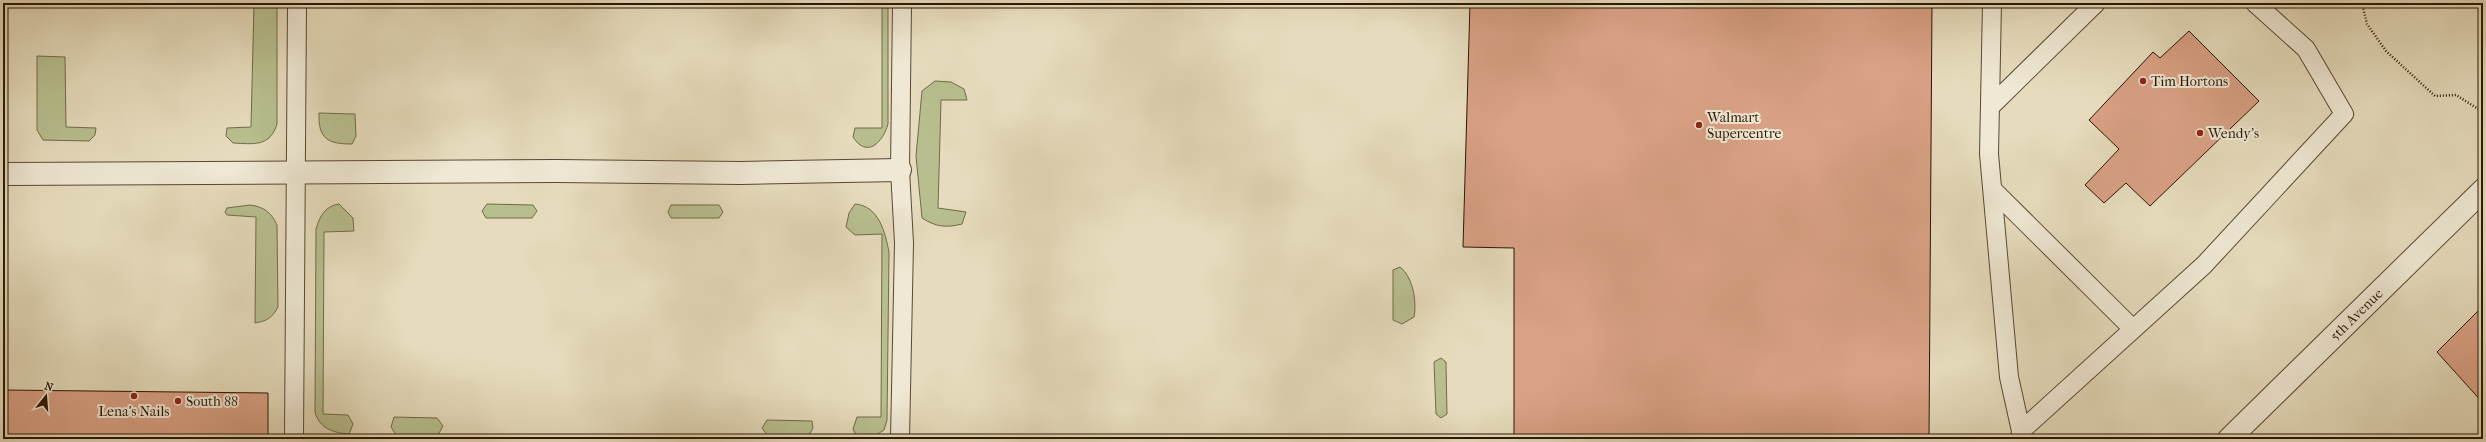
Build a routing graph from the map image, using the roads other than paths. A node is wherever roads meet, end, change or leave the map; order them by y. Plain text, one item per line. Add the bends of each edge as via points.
1 (297, 3) edge
2 (902, 3) edge
3 (1992, 3) edge
4 (2096, 3) edge
5 (2255, 3) edge
6 (1990, 107) junction
7 (900, 170) junction
8 (297, 173) junction
9 (3, 174) edge
10 (1993, 190) junction
11 (2483, 190) edge
12 (2133, 329) junction
13 (2020, 435) edge
14 (294, 439) edge
15 (900, 439) edge
16 (2229, 439) edge

1 - 8 lane
2 - 7 lane
3 - 6 lane
4 - 6 lane
5 - 12 lane via 2306,49 2344,114 2204,265
6 - 10 lane
7 - 8 street via 741,173
7 - 15 lane via 904,243
8 - 9 street
8 - 14 lane
10 - 12 lane
10 - 13 lane via 2009,377
11 - 16 street, 5th Avenue
12 - 13 lane

